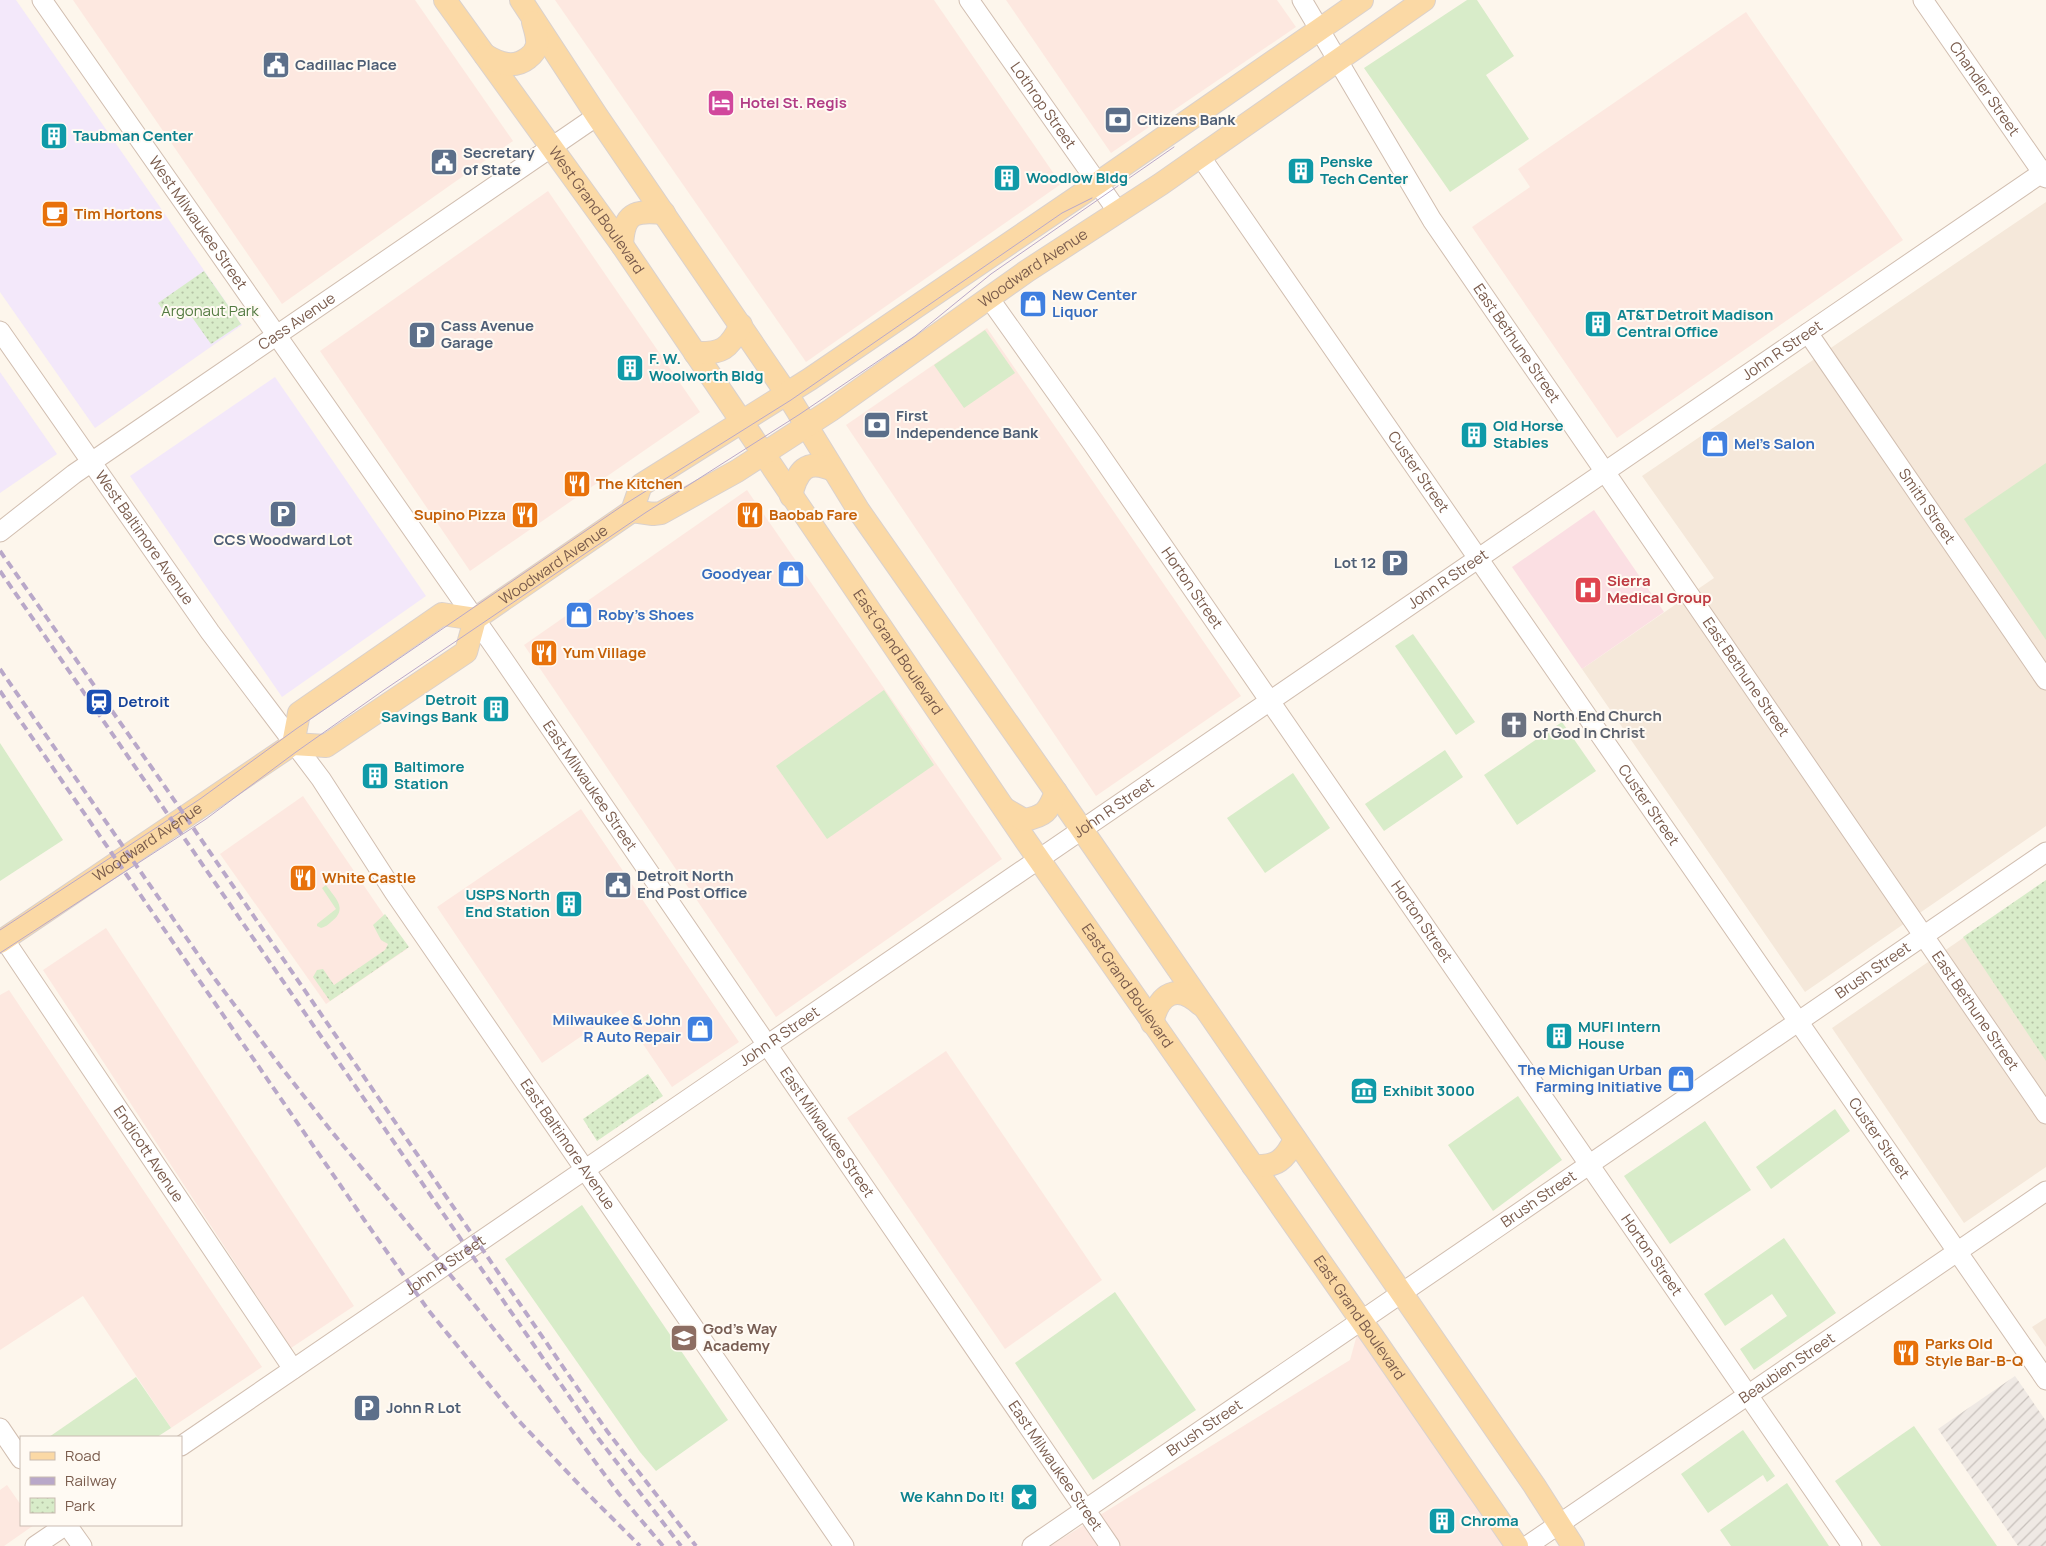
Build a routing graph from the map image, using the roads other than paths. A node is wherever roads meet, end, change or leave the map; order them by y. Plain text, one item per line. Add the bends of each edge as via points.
1 (42, 0) edge
2 (445, 0) edge
3 (521, 0) edge
4 (969, 0) edge
5 (1302, 0) edge
6 (1362, 0) edge
7 (1424, 0) edge
8 (1923, 0) edge
9 (532, 20) junction
10 (1321, 29) junction
11 (485, 56) junction
12 (1339, 61) junction
13 (597, 116) junction
14 (552, 146) junction
15 (1200, 156) junction
16 (2045, 173) edge
17 (1098, 184) junction
18 (1118, 212) junction
19 (664, 213) junction
20 (622, 245) junction
21 (989, 298) junction
22 (741, 325) junction
23 (0, 331) edge
24 (1808, 333) junction
25 (276, 335) junction
26 (694, 353) junction
27 (787, 394) junction
28 (741, 423) junction
29 (808, 426) junction
30 (764, 455) junction
31 (92, 462) junction
32 (833, 470) junction
33 (1605, 472) junction
34 (791, 496) junction
35 (632, 511) junction
36 (0, 532) edge
37 (1479, 558) junction
38 (475, 619) junction
39 (2046, 680) edge
40 (1270, 701) junction
41 (293, 744) junction
42 (1056, 792) junction
43 (1004, 808) junction
44 (1082, 830) junction
45 (2046, 852) edge
46 (1039, 859) junction
47 (1924, 936) junction
48 (2, 940) edge
49 (1205, 1009) junction
50 (1799, 1021) junction
51 (1152, 1023) junction
52 (768, 1045) junction
53 (2046, 1114) edge
54 (1295, 1139) junction
55 (1589, 1165) junction
56 (1253, 1166) junction
57 (585, 1169) junction
58 (2046, 1191) edge
59 (1957, 1252) junction
60 (1401, 1294) junction
61 (1362, 1320) junction
62 (292, 1369) junction
63 (2046, 1380) edge
64 (1748, 1395) junction
65 (0, 1428) edge
66 (182, 1445) edge
67 (20, 1457) edge
68 (1085, 1510) junction
69 (1558, 1524) junction
70 (65, 1526) edge
71 (67, 1526) edge
72 (35, 1546) edge
73 (82, 1546) edge
74 (844, 1546) edge
75 (1032, 1546) edge
76 (1110, 1546) edge
77 (1516, 1546) edge
78 (1527, 1546) edge
79 (1573, 1546) edge
80 (1852, 1546) edge

1 - 25 street, West Milwaukee Street
2 - 11 main road, West Grand Boulevard
3 - 9 main road
4 - 17 street, Lothrop Street
5 - 10 street, East Bethune Street
6 - 10 main road
7 - 12 main road, Woodward Avenue
8 - 16 street, Chandler Street
9 - 11 main road via 537,47 531,56 513,65
9 - 13 main road
10 - 12 street, East Bethune Street
10 - 17 main road
11 - 14 main road, West Grand Boulevard
12 - 15 main road, Woodward Avenue
12 - 33 street, East Bethune Street via 1432,220
13 - 14 street, Cass Avenue
13 - 19 main road
14 - 20 main road, West Grand Boulevard
14 - 25 street, Cass Avenue
15 - 18 main road, Woodward Avenue
15 - 37 street, Custer Street
16 - 24 street, John R Street
17 - 18 street, Lothrop Street
17 - 27 main road
18 - 21 main road, Woodward Avenue
19 - 20 main road via 645,211 629,219 623,228
19 - 22 main road
20 - 26 main road, West Grand Boulevard
21 - 29 main road, Woodward Avenue
21 - 40 street, Horton Street
22 - 26 main road via 728,347 710,354
22 - 27 main road
23 - 31 street, West Baltimore Avenue
24 - 33 street, John R Street
24 - 39 street, Smith Street
25 - 31 street, Cass Avenue
25 - 38 street, West Milwaukee Street
26 - 28 main road, West Grand Boulevard
27 - 28 main road
27 - 29 main road
28 - 30 main road, East Grand Boulevard
28 - 35 main road via 641,485
29 - 30 main road, Woodward Avenue
29 - 32 main road
30 - 34 main road, East Grand Boulevard
30 - 35 main road, Woodward Avenue via 661,513
31 - 36 street, Cass Avenue
31 - 41 street, West Baltimore Avenue via 210,632
32 - 34 main road via 818,466 803,469 794,483
32 - 42 main road via 886,551
33 - 37 street, John R Street
33 - 47 street, East Bethune Street
34 - 43 main road, East Grand Boulevard
35 - 38 main road, Woodward Avenue
37 - 40 street, John R Street
37 - 50 street, Custer Street
38 - 41 main road via 466,652 326,746
38 - 41 main road via 442,614 299,713
38 - 52 street, East Milwaukee Street
40 - 44 street, John R Street
40 - 55 street, Horton Street
41 - 48 main road, Woodward Avenue
41 - 57 street, East Baltimore Avenue via 321,779 394,892
42 - 43 main road via 1050,808 1040,817 1024,820
42 - 44 main road
43 - 46 main road, East Grand Boulevard
44 - 46 street, John R Street
44 - 49 main road
45 - 47 street, Brush Street
46 - 51 main road, East Grand Boulevard
46 - 52 street, John R Street
47 - 50 street, Brush Street
47 - 53 street, East Bethune Street
48 - 62 street, Endicott Avenue
49 - 51 main road via 1180,992 1168,995 1155,1010
49 - 54 main road
50 - 55 street, Brush Street
50 - 59 street, Custer Street
51 - 56 main road, East Grand Boulevard
52 - 57 street, John R Street
52 - 68 street, East Milwaukee Street
54 - 56 main road via 1289,1152 1279,1161 1269,1166
54 - 60 main road
55 - 60 street, Brush Street
55 - 64 street, Horton Street
56 - 61 main road, East Grand Boulevard
57 - 62 street, John R Street
57 - 74 street, East Baltimore Avenue
58 - 59 street, Beaubien Street
59 - 63 street, Custer Street
59 - 64 street, Beaubien Street
60 - 61 street, Brush Street
60 - 69 main road
61 - 68 street, Brush Street
61 - 77 main road, East Grand Boulevard
62 - 66 street, John R Street
64 - 69 street, Beaubien Street
64 - 80 street, Horton Street
65 - 67 street
68 - 75 street, Brush Street
68 - 76 street, East Milwaukee Street
69 - 78 street, Beaubien Street
69 - 79 main road
70 - 72 street
71 - 73 street

